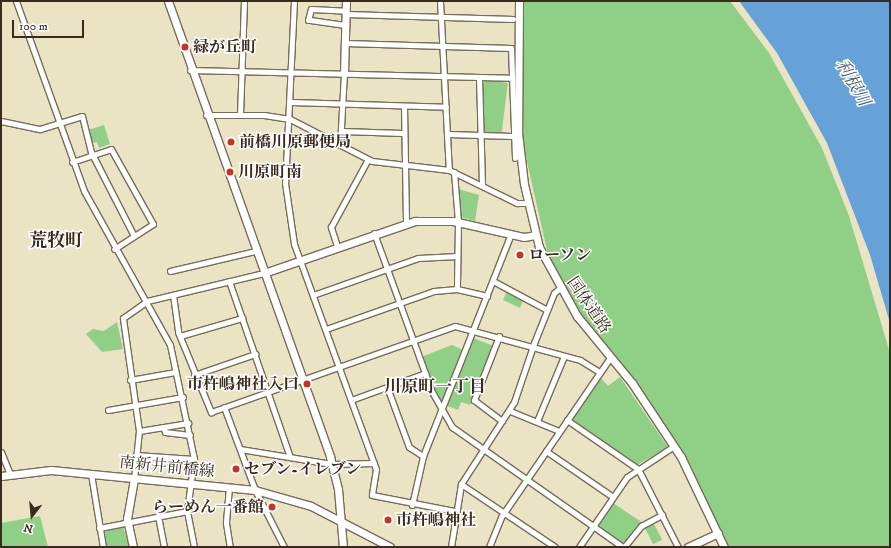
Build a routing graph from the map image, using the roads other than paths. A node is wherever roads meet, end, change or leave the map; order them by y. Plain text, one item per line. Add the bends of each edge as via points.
1 (16, 1) edge
2 (168, 1) edge
3 (244, 1) edge
4 (294, 1) edge
5 (346, 1) edge
6 (440, 1) edge
7 (519, 1) edge
8 (346, 12) junction
9 (441, 17) junction
10 (513, 19) dead end
11 (345, 25) junction
12 (345, 43) junction
13 (443, 46) junction
14 (190, 70) junction
15 (241, 70) junction
16 (292, 71) junction
17 (344, 73) junction
18 (444, 76) junction
19 (479, 77) junction
20 (511, 78) junction
21 (291, 102) junction
22 (343, 104) junction
23 (404, 106) junction
24 (446, 107) junction
25 (240, 114) junction
26 (206, 115) junction
27 (290, 119) junction
28 (1, 122) edge
29 (60, 123) junction
30 (342, 131) junction
31 (404, 133) junction
32 (448, 134) junction
33 (478, 135) junction
34 (512, 136) junction
35 (340, 145) junction
36 (93, 154) junction
37 (515, 158) dead end
38 (368, 160) junction
39 (72, 162) junction
40 (403, 165) junction
41 (451, 171) junction
42 (482, 185) junction
43 (528, 204) junction
44 (406, 222) junction
45 (458, 222) junction
46 (374, 232) junction
47 (511, 234) junction
48 (535, 235) junction
49 (134, 236) junction
50 (337, 246) junction
51 (114, 249) junction
52 (256, 251) junction
53 (457, 256) junction
54 (300, 259) junction
55 (387, 268) junction
56 (170, 271) dead end
57 (264, 273) junction
58 (229, 281) junction
59 (493, 281) junction
60 (560, 288) junction
61 (457, 289) junction
62 (173, 295) junction
63 (314, 295) junction
64 (487, 296) junction
65 (144, 302) junction
66 (399, 303) junction
67 (547, 310) junction
68 (242, 318) junction
69 (326, 329) junction
70 (474, 329) junction
71 (180, 336) junction
72 (500, 336) junction
73 (412, 338) junction
74 (533, 347) junction
75 (255, 354) junction
76 (564, 356) junction
77 (610, 358) junction
78 (339, 366) junction
79 (175, 372) junction
80 (599, 372) junction
81 (425, 373) junction
82 (194, 375) junction
83 (302, 379) junction
84 (130, 380) junction
85 (387, 387) junction
86 (268, 391) junction
87 (183, 397) junction
88 (351, 400) junction
89 (134, 406) junction
90 (224, 407) junction
91 (108, 410) dead end
92 (441, 411) junction
93 (510, 411) junction
94 (567, 420) junction
95 (537, 421) junction
96 (502, 422) junction
97 (188, 423) junction
98 (163, 427) junction
99 (139, 430) junction
100 (560, 431) junction
101 (190, 435) junction
102 (674, 446) junction
103 (240, 449) junction
104 (482, 451) junction
105 (546, 451) junction
106 (1, 452) edge
107 (136, 455) junction
108 (423, 456) junction
109 (290, 457) junction
110 (194, 460) junction
111 (374, 463) junction
112 (332, 464) junction
113 (638, 469) junction
114 (10, 474) junction
115 (90, 474) junction
116 (1, 476) edge
117 (134, 479) junction
118 (526, 481) junction
119 (461, 484) junction
120 (192, 485) junction
121 (229, 487) junction
122 (255, 490) junction
123 (613, 497) junction
124 (412, 505) junction
125 (187, 511) junction
126 (454, 511) junction
127 (504, 512) junction
128 (662, 515) junction
129 (158, 516) junction
130 (341, 520) junction
131 (127, 521) junction
132 (593, 527) junction
133 (99, 528) junction
134 (718, 533) junction
135 (103, 547) edge
136 (132, 547) edge
137 (164, 547) edge
138 (194, 547) edge
139 (230, 547) edge
140 (284, 547) edge
141 (343, 547) edge
142 (390, 547) edge
143 (451, 547) edge
144 (489, 547) edge
145 (555, 547) edge
146 (579, 547) edge
147 (624, 547) edge
148 (678, 547) edge
149 (688, 547) edge
150 (724, 547) edge

1 - 29 street
2 - 14 street
3 - 15 street
4 - 16 street
5 - 8 street
6 - 9 street
7 - 43 street, 国体道路 via 518,133
8 - 9 street
8 - 11 street
8 - 11 street via 311,9 308,20
9 - 10 street
9 - 13 street
11 - 12 street
12 - 13 street
12 - 17 street
13 - 18 street
13 - 20 street via 511,48
14 - 15 street
14 - 26 street
15 - 16 street
15 - 25 street
16 - 17 street
16 - 21 street
17 - 18 street
17 - 22 street
18 - 19 street
18 - 24 street
19 - 20 street
19 - 33 street
20 - 34 street
21 - 22 street
21 - 27 street
22 - 23 street
22 - 30 street
23 - 24 street
23 - 31 street
24 - 32 street
25 - 26 street
25 - 27 street
26 - 52 street
27 - 35 street
27 - 54 street via 285,186
28 - 29 street via 40,129
29 - 36 street via 82,116
29 - 39 street
30 - 31 street
30 - 35 street
31 - 40 street
32 - 33 street
32 - 41 street
33 - 34 street
33 - 42 street
34 - 37 street
35 - 38 street
36 - 39 street
36 - 49 street
36 - 49 street via 111,149 153,224
38 - 40 street
38 - 50 street via 331,227
39 - 51 street
40 - 41 street
40 - 44 street
41 - 42 street
41 - 45 street
42 - 43 street via 517,203
43 - 48 street, 国体道路
44 - 45 street
44 - 46 street
45 - 47 street
45 - 53 street
46 - 50 street
46 - 55 street
47 - 48 street
47 - 59 street
48 - 60 street, 国体道路
49 - 51 street
50 - 54 street
51 - 65 street
52 - 56 street
52 - 57 street
53 - 55 street via 424,257
53 - 61 street
54 - 57 street
54 - 63 street
55 - 63 street
55 - 66 street
57 - 58 street
57 - 83 street
58 - 62 street
58 - 68 street
59 - 64 street
59 - 67 street
60 - 67 street
60 - 77 street, 国体道路 via 583,325
61 - 64 street
61 - 66 street via 434,290
62 - 65 street
62 - 71 street
63 - 69 street
64 - 70 street
65 - 79 street via 170,344
65 - 84 street via 121,323
66 - 69 street
66 - 73 street
67 - 74 street
68 - 71 street
68 - 75 street
69 - 78 street
70 - 72 street
70 - 73 street via 445,327
70 - 92 street
71 - 82 street
72 - 74 street
72 - 96 street via 474,400
73 - 78 street
73 - 81 street
74 - 76 street
74 - 93 street
75 - 82 street
75 - 86 street
76 - 80 street
76 - 95 street
77 - 80 street
77 - 102 street, 国体道路 via 632,383
78 - 83 street
78 - 88 street
79 - 84 street
79 - 87 street
80 - 94 street
81 - 85 street
81 - 92 street
82 - 90 street via 208,410
83 - 86 street
83 - 112 street
84 - 89 street
85 - 88 street
85 - 108 street via 409,447
86 - 90 street
86 - 109 street
87 - 89 street
87 - 97 street
88 - 111 street
89 - 91 street
89 - 99 street
90 - 103 street
92 - 104 street via 458,433
92 - 108 street
93 - 95 street
93 - 96 street
94 - 100 street
94 - 113 street
95 - 100 street
96 - 104 street
97 - 98 street
97 - 101 street
98 - 99 street
98 - 101 street via 165,432
99 - 107 street
100 - 105 street
101 - 110 street
102 - 113 street
102 - 134 street, 国体道路
103 - 109 street
103 - 122 street
104 - 118 street
104 - 119 street
105 - 118 street
105 - 123 street
106 - 114 street
107 - 110 street
107 - 117 street
108 - 124 street
109 - 112 street
110 - 120 street
111 - 112 street
111 - 124 street via 377,473 373,496
112 - 130 street
113 - 123 street
113 - 128 street
114 - 115 street, 南新井前橋線 via 52,470
114 - 116 street, 南新井前橋線
115 - 117 street, 南新井前橋線
115 - 133 street
117 - 120 street, 南新井前橋線
117 - 131 street
118 - 127 street
118 - 132 street
119 - 126 street
119 - 127 street
120 - 121 street, 南新井前橋線
120 - 125 street
121 - 122 street, 南新井前橋線
121 - 139 street via 226,523
122 - 130 street, 南新井前橋線 via 303,502
122 - 140 street
123 - 132 street
124 - 126 street
125 - 129 street
125 - 138 street
126 - 143 street
127 - 144 street
127 - 145 street
128 - 147 street via 641,526
128 - 148 street
129 - 131 street
129 - 137 street
130 - 141 street
130 - 142 street, 南新井前橋線
131 - 133 street
131 - 136 street
132 - 146 street
132 - 147 street
133 - 135 street
134 - 149 street
134 - 150 street, 国体道路

